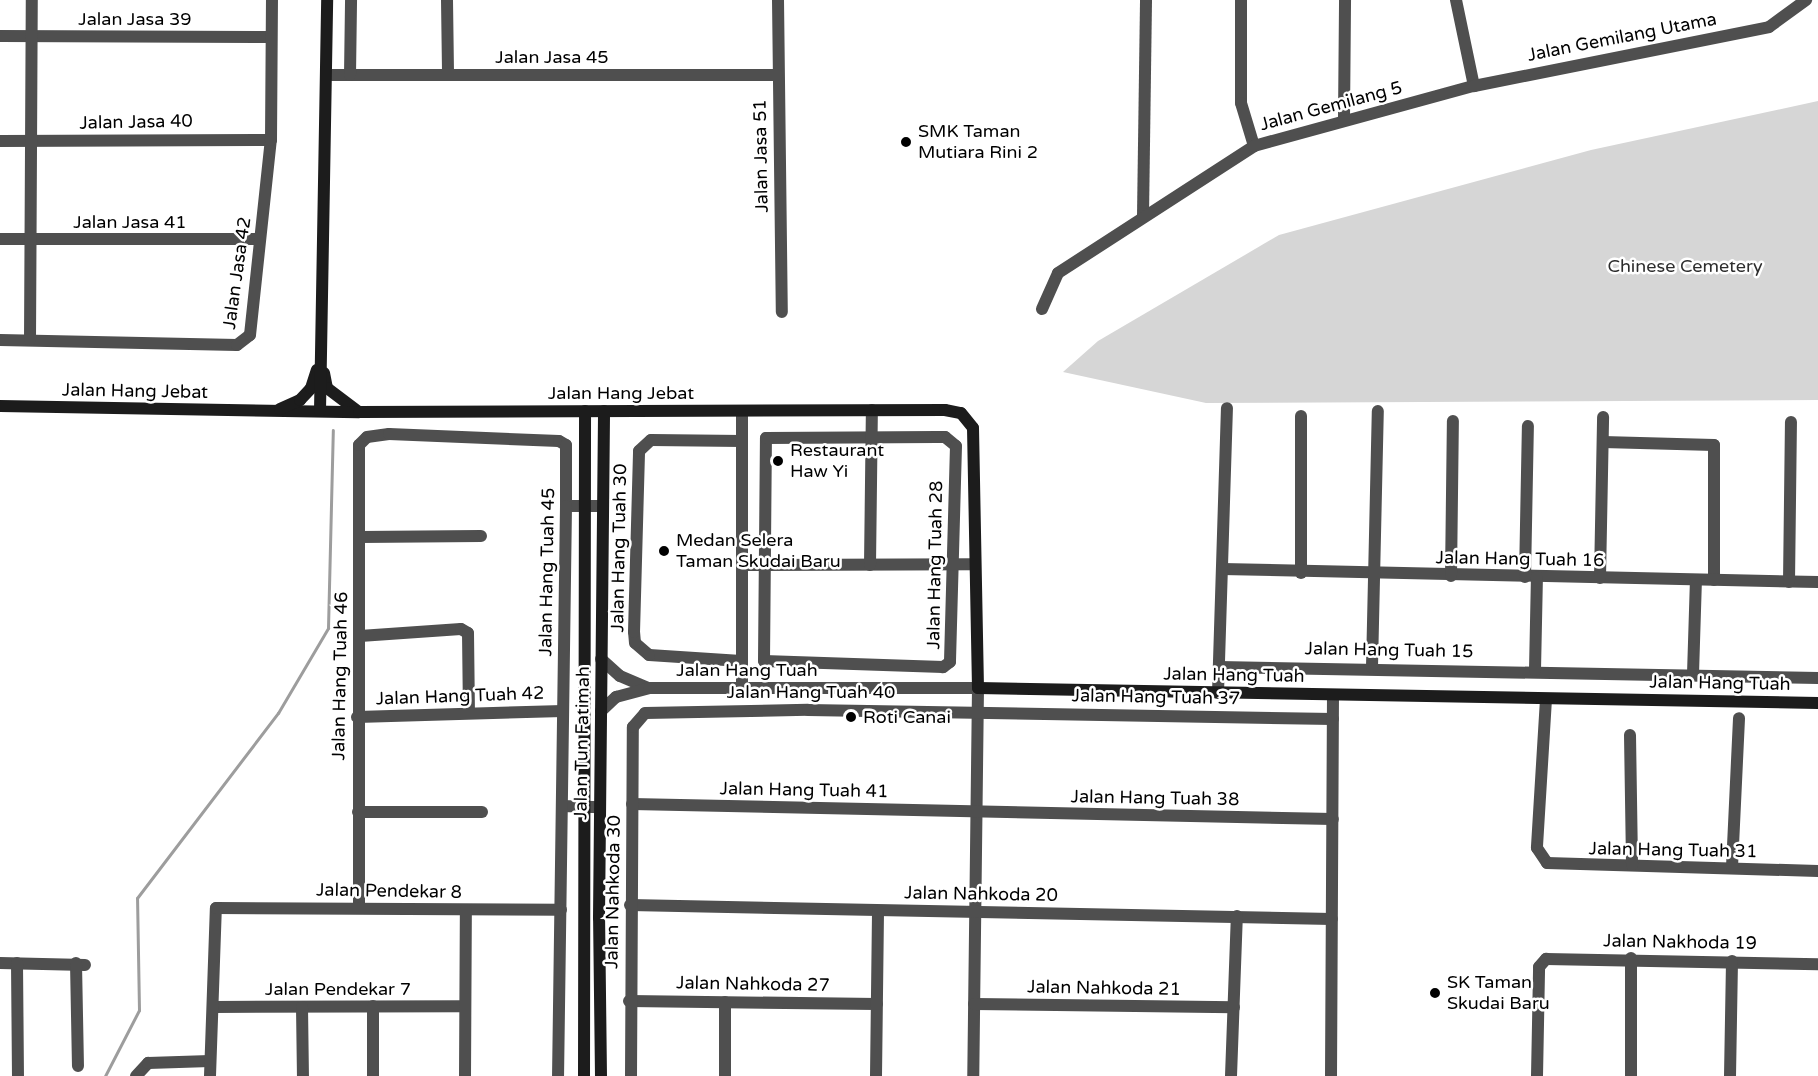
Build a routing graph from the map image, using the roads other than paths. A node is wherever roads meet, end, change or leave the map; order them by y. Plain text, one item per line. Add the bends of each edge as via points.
1 (32, 0) edge
2 (272, 0) edge
3 (327, 0) edge
4 (351, 0) edge
5 (447, 0) edge
6 (778, 0) edge
7 (1146, 0) edge
8 (1241, 0) edge
9 (1345, 0) edge
10 (1456, 0) edge
11 (1806, 0) edge
12 (1789, 5) edge
13 (0, 36) edge
14 (32, 37) junction
15 (271, 37) junction
16 (326, 75) junction
17 (350, 75) junction
18 (448, 75) junction
19 (777, 75) junction
20 (1474, 86) junction
21 (1344, 119) junction
22 (272, 140) junction
23 (0, 141) edge
24 (31, 142) junction
25 (1254, 146) junction
26 (1143, 216) junction
27 (0, 239) edge
28 (31, 239) junction
29 (260, 239) junction
30 (1042, 309) dead end
31 (782, 312) dead end
32 (0, 340) edge
33 (30, 340) junction
34 (320, 360) junction
35 (0, 406) edge
36 (1227, 408) dead end
37 (872, 410) junction
38 (276, 411) junction
39 (320, 411) junction
40 (585, 411) junction
41 (604, 411) junction
42 (742, 411) junction
43 (1378, 411) dead end
44 (359, 412) junction
45 (1301, 416) dead end
46 (1603, 417) dead end
47 (1453, 421) dead end
48 (1791, 422) dead end
49 (1528, 426) dead end
50 (871, 438) junction
51 (742, 441) junction
52 (1603, 442) junction
53 (359, 445) joint
54 (566, 506) junction
55 (585, 506) junction
56 (603, 506) junction
57 (481, 536) dead end
58 (360, 537) junction
59 (973, 564) junction
60 (742, 565) junction
61 (764, 565) junction
62 (870, 565) junction
63 (954, 565) junction
64 (1222, 569) junction
65 (1301, 573) junction
66 (1373, 574) junction
67 (1451, 576) junction
68 (1531, 577) junction
69 (1600, 578) junction
70 (1696, 580) junction
71 (1714, 580) junction
72 (1789, 582) junction
73 (1818, 582) edge
74 (360, 636) junction
75 (601, 659) junction
76 (741, 661) junction
77 (1219, 667) junction
78 (1372, 667) junction
79 (1535, 670) junction
80 (1693, 674) junction
81 (1818, 678) edge
82 (742, 687) junction
83 (649, 688) junction
84 (978, 688) junction
85 (1218, 693) junction
86 (1333, 695) junction
87 (1546, 699) junction
88 (1818, 703) edge
89 (563, 711) junction
90 (601, 711) junction
91 (977, 711) junction
92 (469, 713) junction
93 (645, 713) joint
94 (357, 717) junction
95 (1739, 718) dead end
96 (1333, 719) junction
97 (1630, 735) dead end
98 (632, 804) junction
99 (562, 806) junction
100 (584, 806) junction
101 (600, 807) junction
102 (358, 812) junction
103 (482, 812) dead end
104 (976, 812) junction
105 (1333, 819) junction
106 (1632, 865) junction
107 (1732, 867) junction
108 (1818, 871) edge
109 (630, 905) junction
110 (359, 908) junction
111 (466, 910) junction
112 (561, 910) junction
113 (878, 911) junction
114 (975, 911) junction
115 (1237, 916) junction
116 (1332, 919) junction
117 (1631, 958) junction
118 (1732, 961) junction
119 (0, 963) edge
120 (17, 963) junction
121 (1818, 964) edge
122 (629, 1001) junction
123 (725, 1002) junction
124 (877, 1004) junction
125 (974, 1004) junction
126 (302, 1006) junction
127 (373, 1006) junction
128 (463, 1006) junction
129 (213, 1007) junction
130 (1234, 1007) junction
131 (210, 1061) junction
132 (78, 1066) dead end
133 (18, 1076) edge
134 (136, 1076) edge
135 (210, 1076) edge
136 (303, 1076) edge
137 (373, 1076) edge
138 (465, 1076) edge
139 (558, 1076) edge
140 (584, 1076) edge
141 (601, 1076) edge
142 (631, 1076) edge
143 (725, 1076) edge
144 (876, 1076) edge
145 (973, 1076) edge
146 (1232, 1076) edge
147 (1331, 1076) edge
148 (1537, 1076) edge
149 (1630, 1076) edge
150 (1730, 1076) edge

1 - 14 street
2 - 15 street, Jalan Jasa 42
3 - 16 street
4 - 17 street
5 - 18 street
6 - 19 street, Jalan Jasa 51
7 - 26 street
8 - 25 street via 1241,103
9 - 21 street
10 - 20 street
11 - 12 street, Jalan Gemilang Utama
12 - 20 street, Jalan Gemilang Utama via 1769,27
13 - 14 street, Jalan Jasa 39
14 - 15 street, Jalan Jasa 39
14 - 24 street
15 - 22 street, Jalan Jasa 42
16 - 17 street, Jalan Jasa 45
16 - 34 street
17 - 18 street, Jalan Jasa 45
18 - 19 street, Jalan Jasa 45
19 - 31 street, Jalan Jasa 51
20 - 21 street, Jalan Gemilang 5
21 - 25 street, Jalan Gemilang 5
22 - 24 street, Jalan Jasa 40
22 - 29 street, Jalan Jasa 42
23 - 24 street, Jalan Jasa 40
24 - 28 street
25 - 26 street, Jalan Gemilang 5
26 - 30 street, Jalan Gemilang 5 via 1058,273
27 - 28 street, Jalan Jasa 41
28 - 29 street, Jalan Jasa 41
28 - 33 street
29 - 33 street, Jalan Jasa 42 via 250,334 243,342
32 - 33 street, Jalan Jasa 42
34 - 38 street via 311,388 300,400
34 - 39 street
34 - 44 street via 327,388
35 - 38 street, Jalan Hang Jebat
36 - 64 street
37 - 42 street, Jalan Hang Jebat
37 - 50 street
37 - 59 street, Jalan Hang Jebat via 945,410 970,419
38 - 39 street, Jalan Hang Jebat
39 - 44 street, Jalan Hang Jebat
40 - 41 street, Jalan Hang Jebat
40 - 44 street, Jalan Hang Jebat
40 - 55 street, Jalan Tun Fatimah
41 - 42 street, Jalan Hang Jebat
41 - 56 street, Jalan Tun Fatimah
42 - 51 street
43 - 66 street
45 - 65 street
46 - 52 street
47 - 67 street
48 - 72 street
49 - 68 street
50 - 61 street, Jalan Hang Tuah 28 via 766,438
50 - 62 street
50 - 63 street, Jalan Hang Tuah 28 via 945,437 956,446
51 - 60 street
51 - 76 street, Jalan Hang Tuah 30 via 651,440 639,451 634,632 635,643 649,655
52 - 69 street
52 - 71 street via 1714,445
53 - 54 street, Jalan Hang Tuah 45 via 367,438 389,434 559,441 566,445
53 - 58 street, Jalan Hang Tuah 46
54 - 55 street
54 - 89 street, Jalan Hang Tuah 45
55 - 56 street
55 - 100 street, Jalan Tun Fatimah
56 - 75 street, Jalan Tun Fatimah
57 - 58 street
58 - 74 street, Jalan Hang Tuah 46
59 - 63 street
59 - 84 street, Jalan Hang Jebat
60 - 61 street
60 - 76 street
61 - 62 street
61 - 63 street, Jalan Hang Tuah 28 via 764,661 943,667 952,657
62 - 63 street
64 - 65 street, Jalan Hang Tuah 16
64 - 77 street
65 - 66 street, Jalan Hang Tuah 16
66 - 67 street, Jalan Hang Tuah 16
66 - 78 street
67 - 68 street, Jalan Hang Tuah 16
68 - 69 street, Jalan Hang Tuah 16
68 - 79 street
69 - 70 street, Jalan Hang Tuah 16
70 - 71 street, Jalan Hang Tuah 16
70 - 80 street
71 - 72 street, Jalan Hang Tuah 16
72 - 73 street, Jalan Hang Tuah 16
74 - 92 street via 461,629 468,633
74 - 94 street, Jalan Hang Tuah 46
75 - 83 street, Jalan Hang Tuah via 631,682
75 - 90 street, Jalan Tun Fatimah
76 - 82 street
77 - 78 street, Jalan Hang Tuah 15
77 - 85 street
78 - 79 street, Jalan Hang Tuah 15
79 - 80 street, Jalan Hang Tuah 15
80 - 81 street, Jalan Hang Tuah 15
82 - 83 street, Jalan Hang Tuah
82 - 84 street, Jalan Hang Tuah
83 - 90 street, Jalan Hang Tuah via 616,697
84 - 85 street, Jalan Hang Tuah
84 - 91 street
85 - 86 street, Jalan Hang Tuah
86 - 87 street, Jalan Hang Tuah
86 - 96 street
87 - 88 street, Jalan Hang Tuah
87 - 106 street, Jalan Hang Tuah 31 via 1537,848 1547,863 1582,867
89 - 92 street, Jalan Hang Tuah 42
89 - 99 street, Jalan Hang Tuah 45
90 - 101 street, Jalan Tun Fatimah
91 - 93 street, Jalan Hang Tuah 40
91 - 96 street, Jalan Hang Tuah 37
91 - 104 street
92 - 94 street, Jalan Hang Tuah 42
93 - 98 street, Jalan Nahkoda 30 via 633,727
94 - 102 street, Jalan Hang Tuah 46
95 - 107 street
96 - 105 street
97 - 106 street
98 - 104 street, Jalan Hang Tuah 41
98 - 109 street, Jalan Nahkoda 30
99 - 100 street
99 - 112 street, Jalan Hang Tuah 45
100 - 101 street
100 - 140 street, Jalan Tun Fatimah
101 - 141 street, Jalan Tun Fatimah
102 - 103 street
102 - 110 street, Jalan Hang Tuah 46
104 - 105 street, Jalan Hang Tuah 38
104 - 114 street
105 - 116 street
106 - 107 street, Jalan Hang Tuah 31
107 - 108 street, Jalan Hang Tuah 31
109 - 113 street, Jalan Nahkoda 20
109 - 122 street, Jalan Nahkoda 30
110 - 111 street, Jalan Pendekar 8
110 - 129 street, Jalan Pendekar 8 via 216,908
111 - 112 street, Jalan Pendekar 8
111 - 128 street
112 - 139 street, Jalan Hang Tuah 45
113 - 114 street, Jalan Nahkoda 20
113 - 124 street
114 - 115 street, Jalan Nahkoda 20
114 - 125 street
115 - 116 street, Jalan Nahkoda 20
115 - 130 street
116 - 147 street
117 - 118 street, Jalan Nakhoda 19
117 - 148 street, Jalan Nakhoda 19 via 1541,962
117 - 149 street
118 - 121 street, Jalan Nakhoda 19
118 - 150 street
119 - 120 street
120 - 132 street via 81,964
120 - 133 street
122 - 123 street, Jalan Nahkoda 27
122 - 142 street, Jalan Nahkoda 30
123 - 124 street, Jalan Nahkoda 27
123 - 143 street
124 - 144 street
125 - 130 street, Jalan Nahkoda 21
125 - 145 street
126 - 127 street, Jalan Pendekar 7
126 - 129 street, Jalan Pendekar 7
126 - 136 street
127 - 128 street, Jalan Pendekar 7
127 - 137 street
128 - 138 street
129 - 131 street
130 - 146 street
131 - 134 street via 144,1065
131 - 135 street

